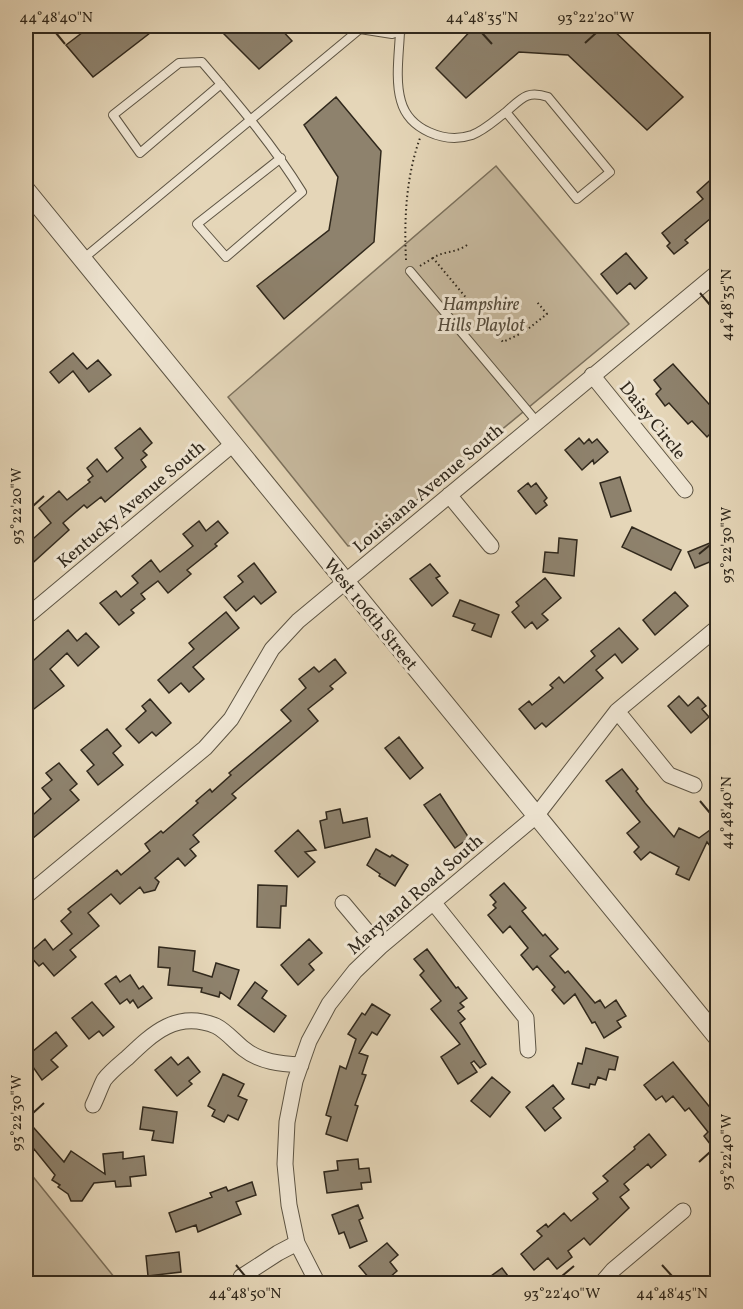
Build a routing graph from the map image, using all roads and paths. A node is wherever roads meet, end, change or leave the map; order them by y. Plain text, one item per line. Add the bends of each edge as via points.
1 (412, 26) edge
2 (666, 26) edge
3 (714, 26) edge
4 (358, 27) edge
5 (399, 32) junction
6 (220, 84) junction
7 (506, 112) junction
8 (250, 120) junction
9 (423, 130) junction
10 (281, 158) junction
11 (26, 190) edge
12 (467, 245) dead end
13 (433, 258) junction
14 (82, 259) junction
15 (410, 271) junction
16 (717, 272) edge
17 (537, 302) dead end
18 (592, 375) junction
19 (537, 422) junction
20 (233, 444) junction
21 (685, 490) dead end
22 (449, 495) junction
23 (491, 546) dead end
24 (345, 582) junction
25 (26, 617) edge
26 (717, 627) edge
27 (617, 711) junction
28 (694, 785) dead end
29 (536, 816) junction
30 (26, 896) edge
31 (433, 902) junction
32 (343, 903) dead end
33 (380, 947) junction
34 (717, 1038) edge
35 (528, 1050) dead end
36 (301, 1065) junction
37 (93, 1105) dead end
38 (683, 1211) dead end
39 (297, 1243) junction
40 (241, 1277) dead end
41 (318, 1284) edge
42 (601, 1284) edge

1 - 5 lane
2 - 3 path via 700,30
4 - 5 lane
4 - 8 lane
5 - 9 lane via 401,103
6 - 6 lane via 202,62 179,63 113,115 140,153
6 - 8 lane
7 - 7 lane via 577,199 610,172 548,97 537,93 525,95
7 - 9 lane via 483,130 459,138
8 - 10 lane
8 - 14 lane
9 - 15 path via 408,189 405,235 406,265
10 - 10 lane via 197,224 226,256 302,192
11 - 14 street, West 106th Street
12 - 13 path
13 - 15 path
13 - 17 path via 503,342 547,314
14 - 20 street, West 106th Street
15 - 19 lane
16 - 18 street, Louisiana Avenue South
18 - 19 street, Louisiana Avenue South
18 - 21 street, Daisy Circle
19 - 22 street, Louisiana Avenue South
20 - 24 street, West 106th Street
20 - 25 street, Kentucky Avenue South
22 - 23 street
22 - 24 street, Louisiana Avenue South
24 - 29 street, West 106th Street
24 - 30 street, Louisiana Avenue South via 298,621 272,649 231,719 205,748
26 - 27 street, Maryland Road South
27 - 28 street via 669,775
27 - 29 street, Maryland Road South
29 - 31 street, Maryland Road South
29 - 34 street, West 106th Street
31 - 33 street, Maryland Road South
31 - 35 street via 526,1018
32 - 33 street
33 - 36 street, Maryland Road South via 329,1004
36 - 37 street via 263,1060 247,1052 218,1027 202,1021 184,1021 151,1035 105,1078
36 - 39 street, Maryland Road South via 287,1122 285,1164
38 - 42 street
39 - 40 street
39 - 41 street, Maryland Road South

